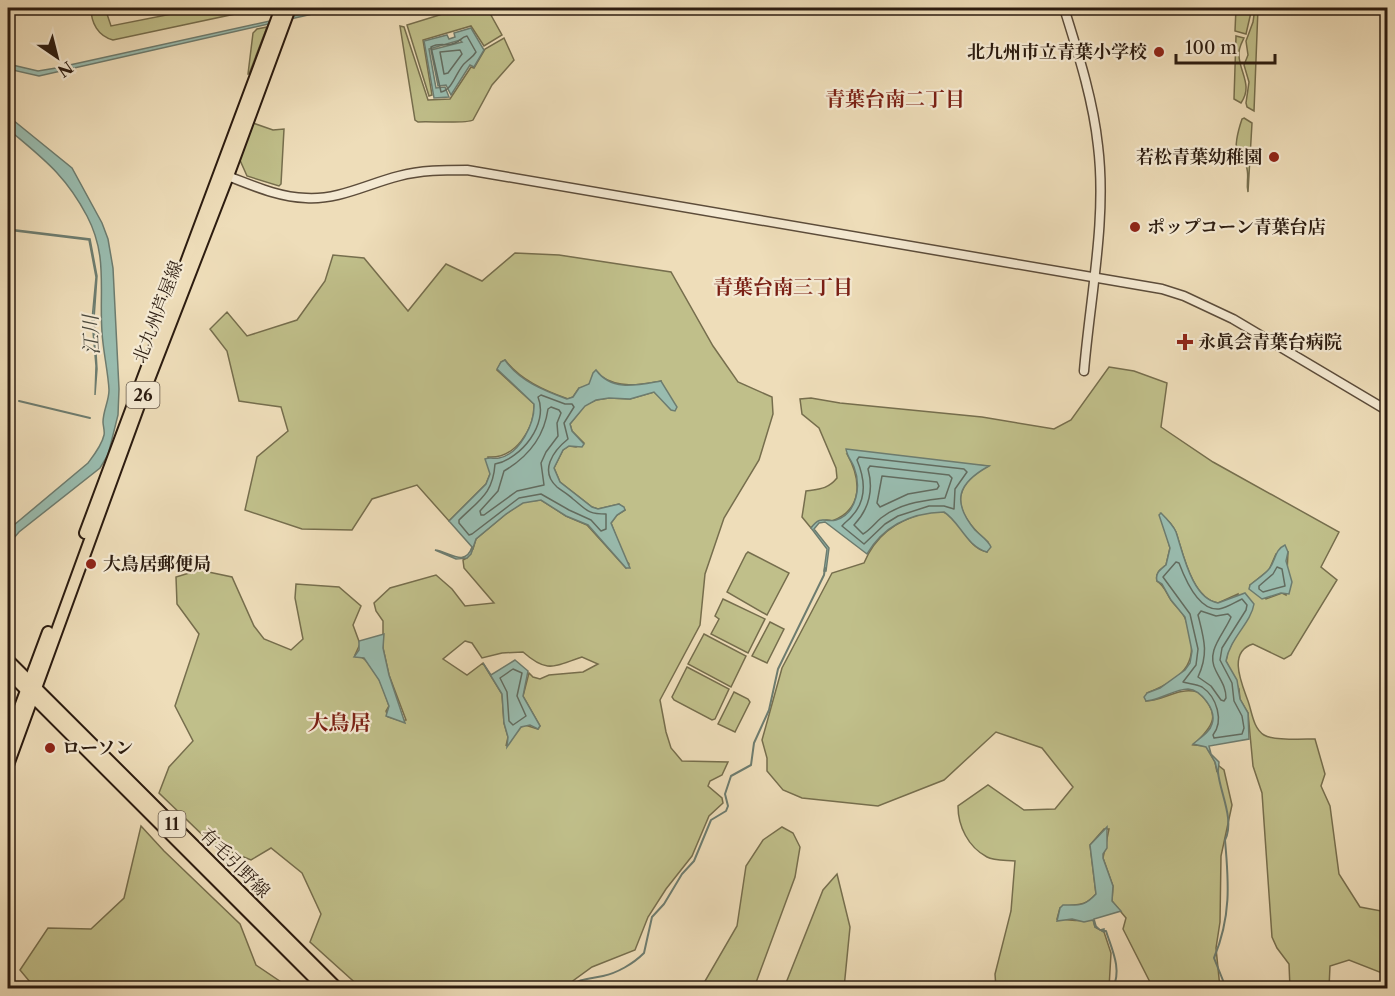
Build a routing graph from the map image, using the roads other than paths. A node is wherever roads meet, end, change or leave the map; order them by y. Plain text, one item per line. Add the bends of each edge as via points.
1 (281, 8) edge
2 (290, 8) edge
3 (1064, 8) edge
4 (278, 27) junction
5 (224, 175) junction
6 (1094, 277) junction
7 (1084, 371) dead end
8 (1388, 411) edge
9 (8, 660) edge
10 (8, 672) edge
11 (31, 689) junction
12 (8, 739) edge
13 (8, 765) edge
14 (324, 988) edge
15 (337, 988) edge

1 - 4 main road, 北九州芦屋線 / 26
2 - 4 main road, 北九州芦屋線 / 26
3 - 6 street via 1080,58 1098,146 1100,201
4 - 5 main road, 北九州芦屋線 / 26
5 - 6 street via 284,196 308,199 338,196 399,176 467,170
5 - 11 main road, 北九州芦屋線 / 26
6 - 7 street
6 - 8 street via 1162,289 1194,300
9 - 11 main road, 有毛引野線 / 11
10 - 11 main road, 有毛引野線 / 11
11 - 12 main road, 北九州芦屋線 / 26
11 - 13 main road, 北九州芦屋線 / 26
11 - 14 main road, 有毛引野線 / 11
11 - 15 main road, 有毛引野線 / 11

